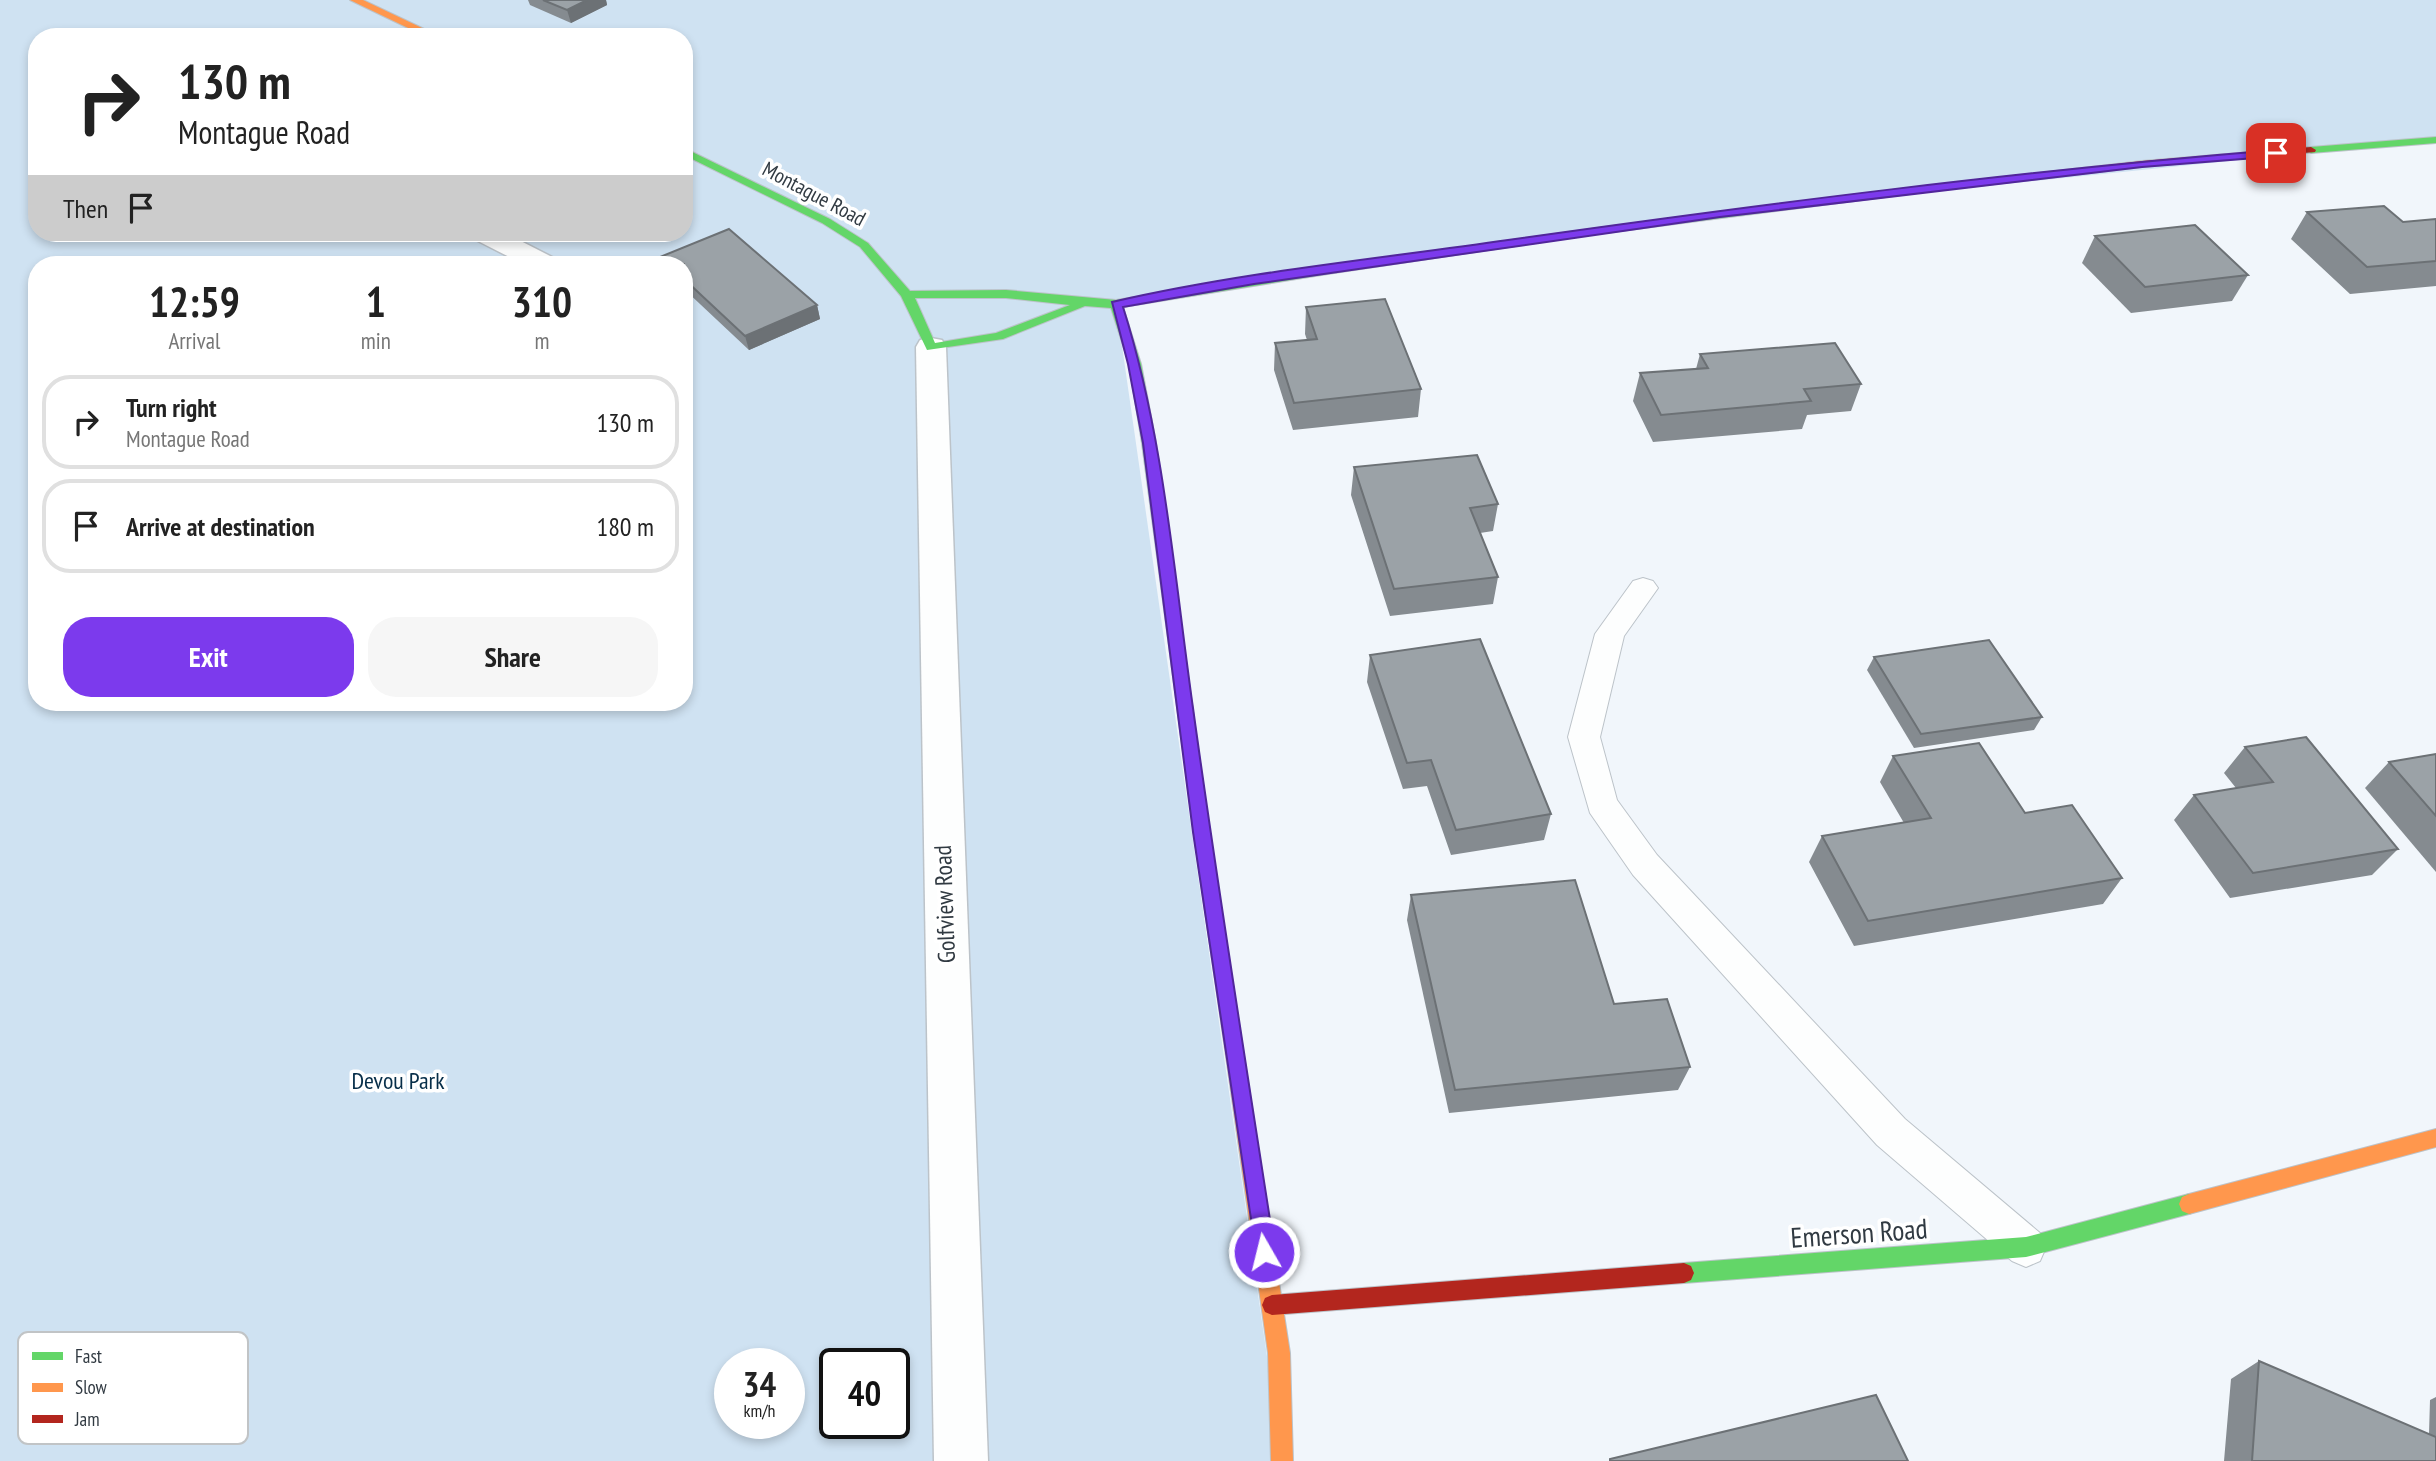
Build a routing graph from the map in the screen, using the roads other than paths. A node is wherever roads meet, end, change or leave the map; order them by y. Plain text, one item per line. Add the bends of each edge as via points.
1 (355, 0) edge
2 (416, 28) edge
3 (2436, 140) edge
4 (693, 156) edge
5 (501, 242) edge
6 (529, 256) edge
7 (907, 295) junction
8 (1116, 304) junction
9 (1082, 305) junction
10 (931, 347) junction
11 (1643, 588) dead end
12 (2436, 1138) edge
13 (2026, 1247) junction
14 (1272, 1305) junction
15 (961, 1461) edge
16 (1282, 1461) edge

1 - 2 street
3 - 8 street via 2142,164 1720,213
4 - 7 street, Montague Road via 826,221 864,245
5 - 6 street
7 - 9 street via 974,293
7 - 10 street, Montague Road
8 - 9 street
8 - 14 street via 1135,364 1149,443
9 - 10 street via 999,336
10 - 15 street, Golfview Road
11 - 13 lane via 1610,634 1584,737 1602,804 1645,865 1891,1132
12 - 13 street, Emerson Road
13 - 14 street, Emerson Road
14 - 16 street via 1279,1353

